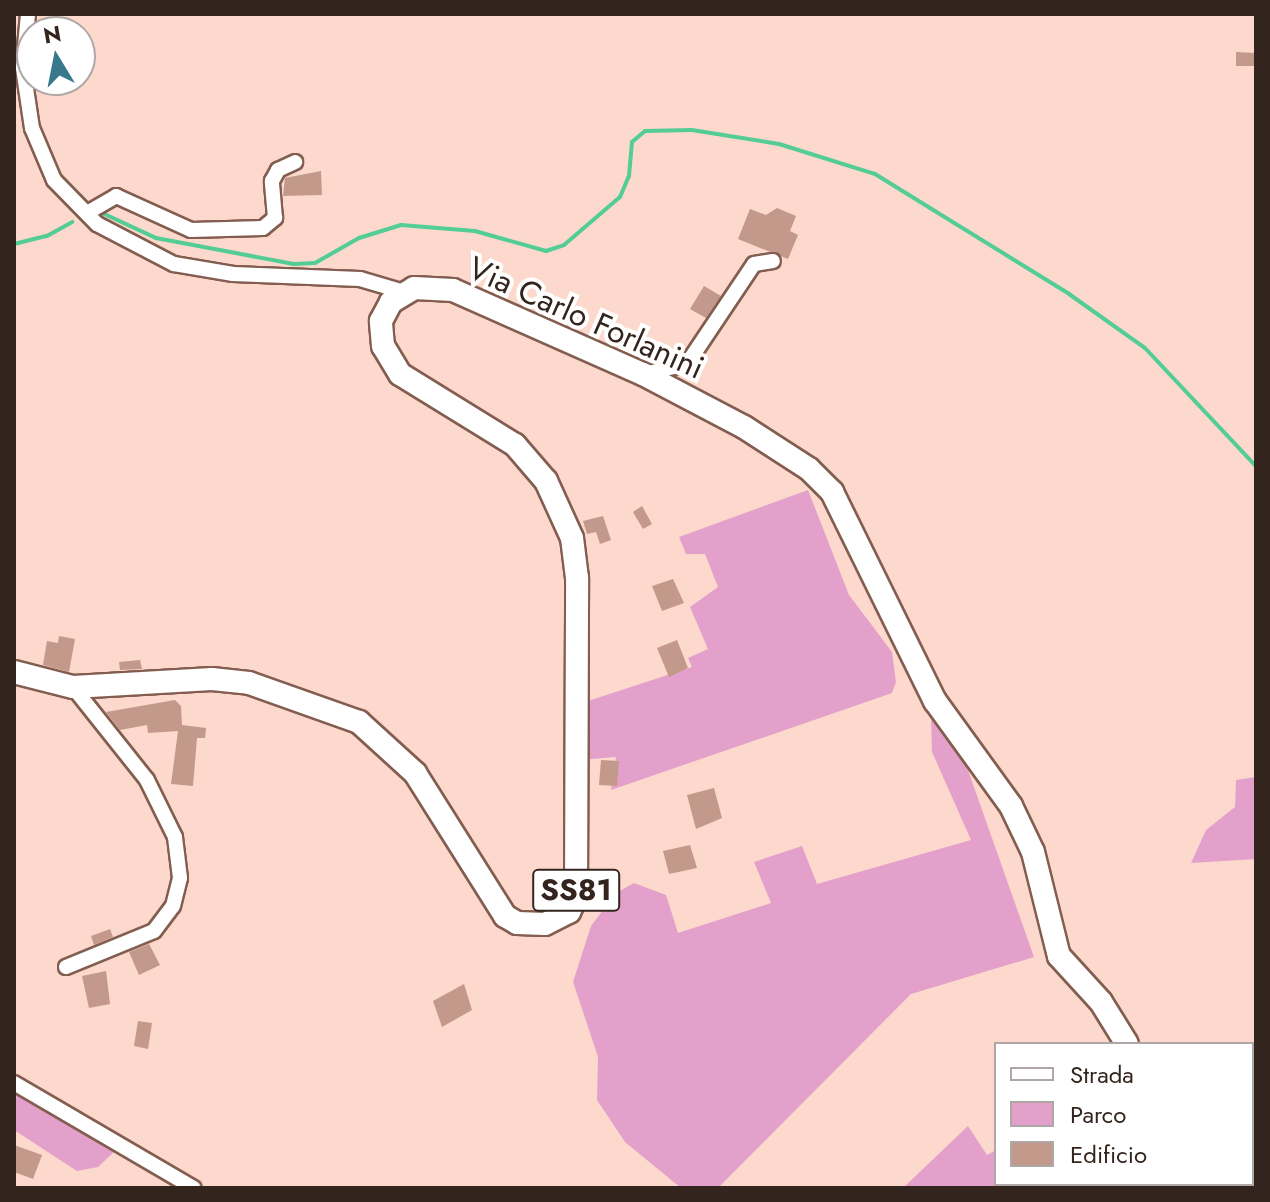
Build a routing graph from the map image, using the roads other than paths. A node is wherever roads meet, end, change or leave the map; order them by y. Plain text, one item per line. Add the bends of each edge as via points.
1 (28, 14) edge
2 (295, 162) dead end
3 (87, 213) junction
4 (773, 261) dead end
5 (404, 292) junction
6 (643, 374) junction
7 (14, 672) edge
8 (73, 687) junction
9 (66, 967) dead end
10 (1126, 1042) edge
11 (14, 1083) edge
12 (194, 1188) edge

1 - 3 street via 23,68 32,128 54,180
2 - 3 street via 278,170 272,181 275,218 263,228 179,227 116,196
3 - 5 street via 97,224 174,264 233,274 360,279
4 - 6 street via 754,264 687,364
5 - 6 main road, Via Carlo Forlanini via 434,286 453,290
5 - 8 main road, SS81 via 381,321 389,361 415,384 515,445 546,481 572,538 577,578 576,897 569,912 531,925 505,916 415,773 359,722 249,683 212,679
6 - 10 main road, Via Carlo Forlanini via 781,448 832,492 935,701 1011,806 1033,852 1059,956 1109,1012
7 - 8 main road, SS81
8 - 9 street via 147,780 175,837 180,878 173,906 154,931
11 - 12 street

